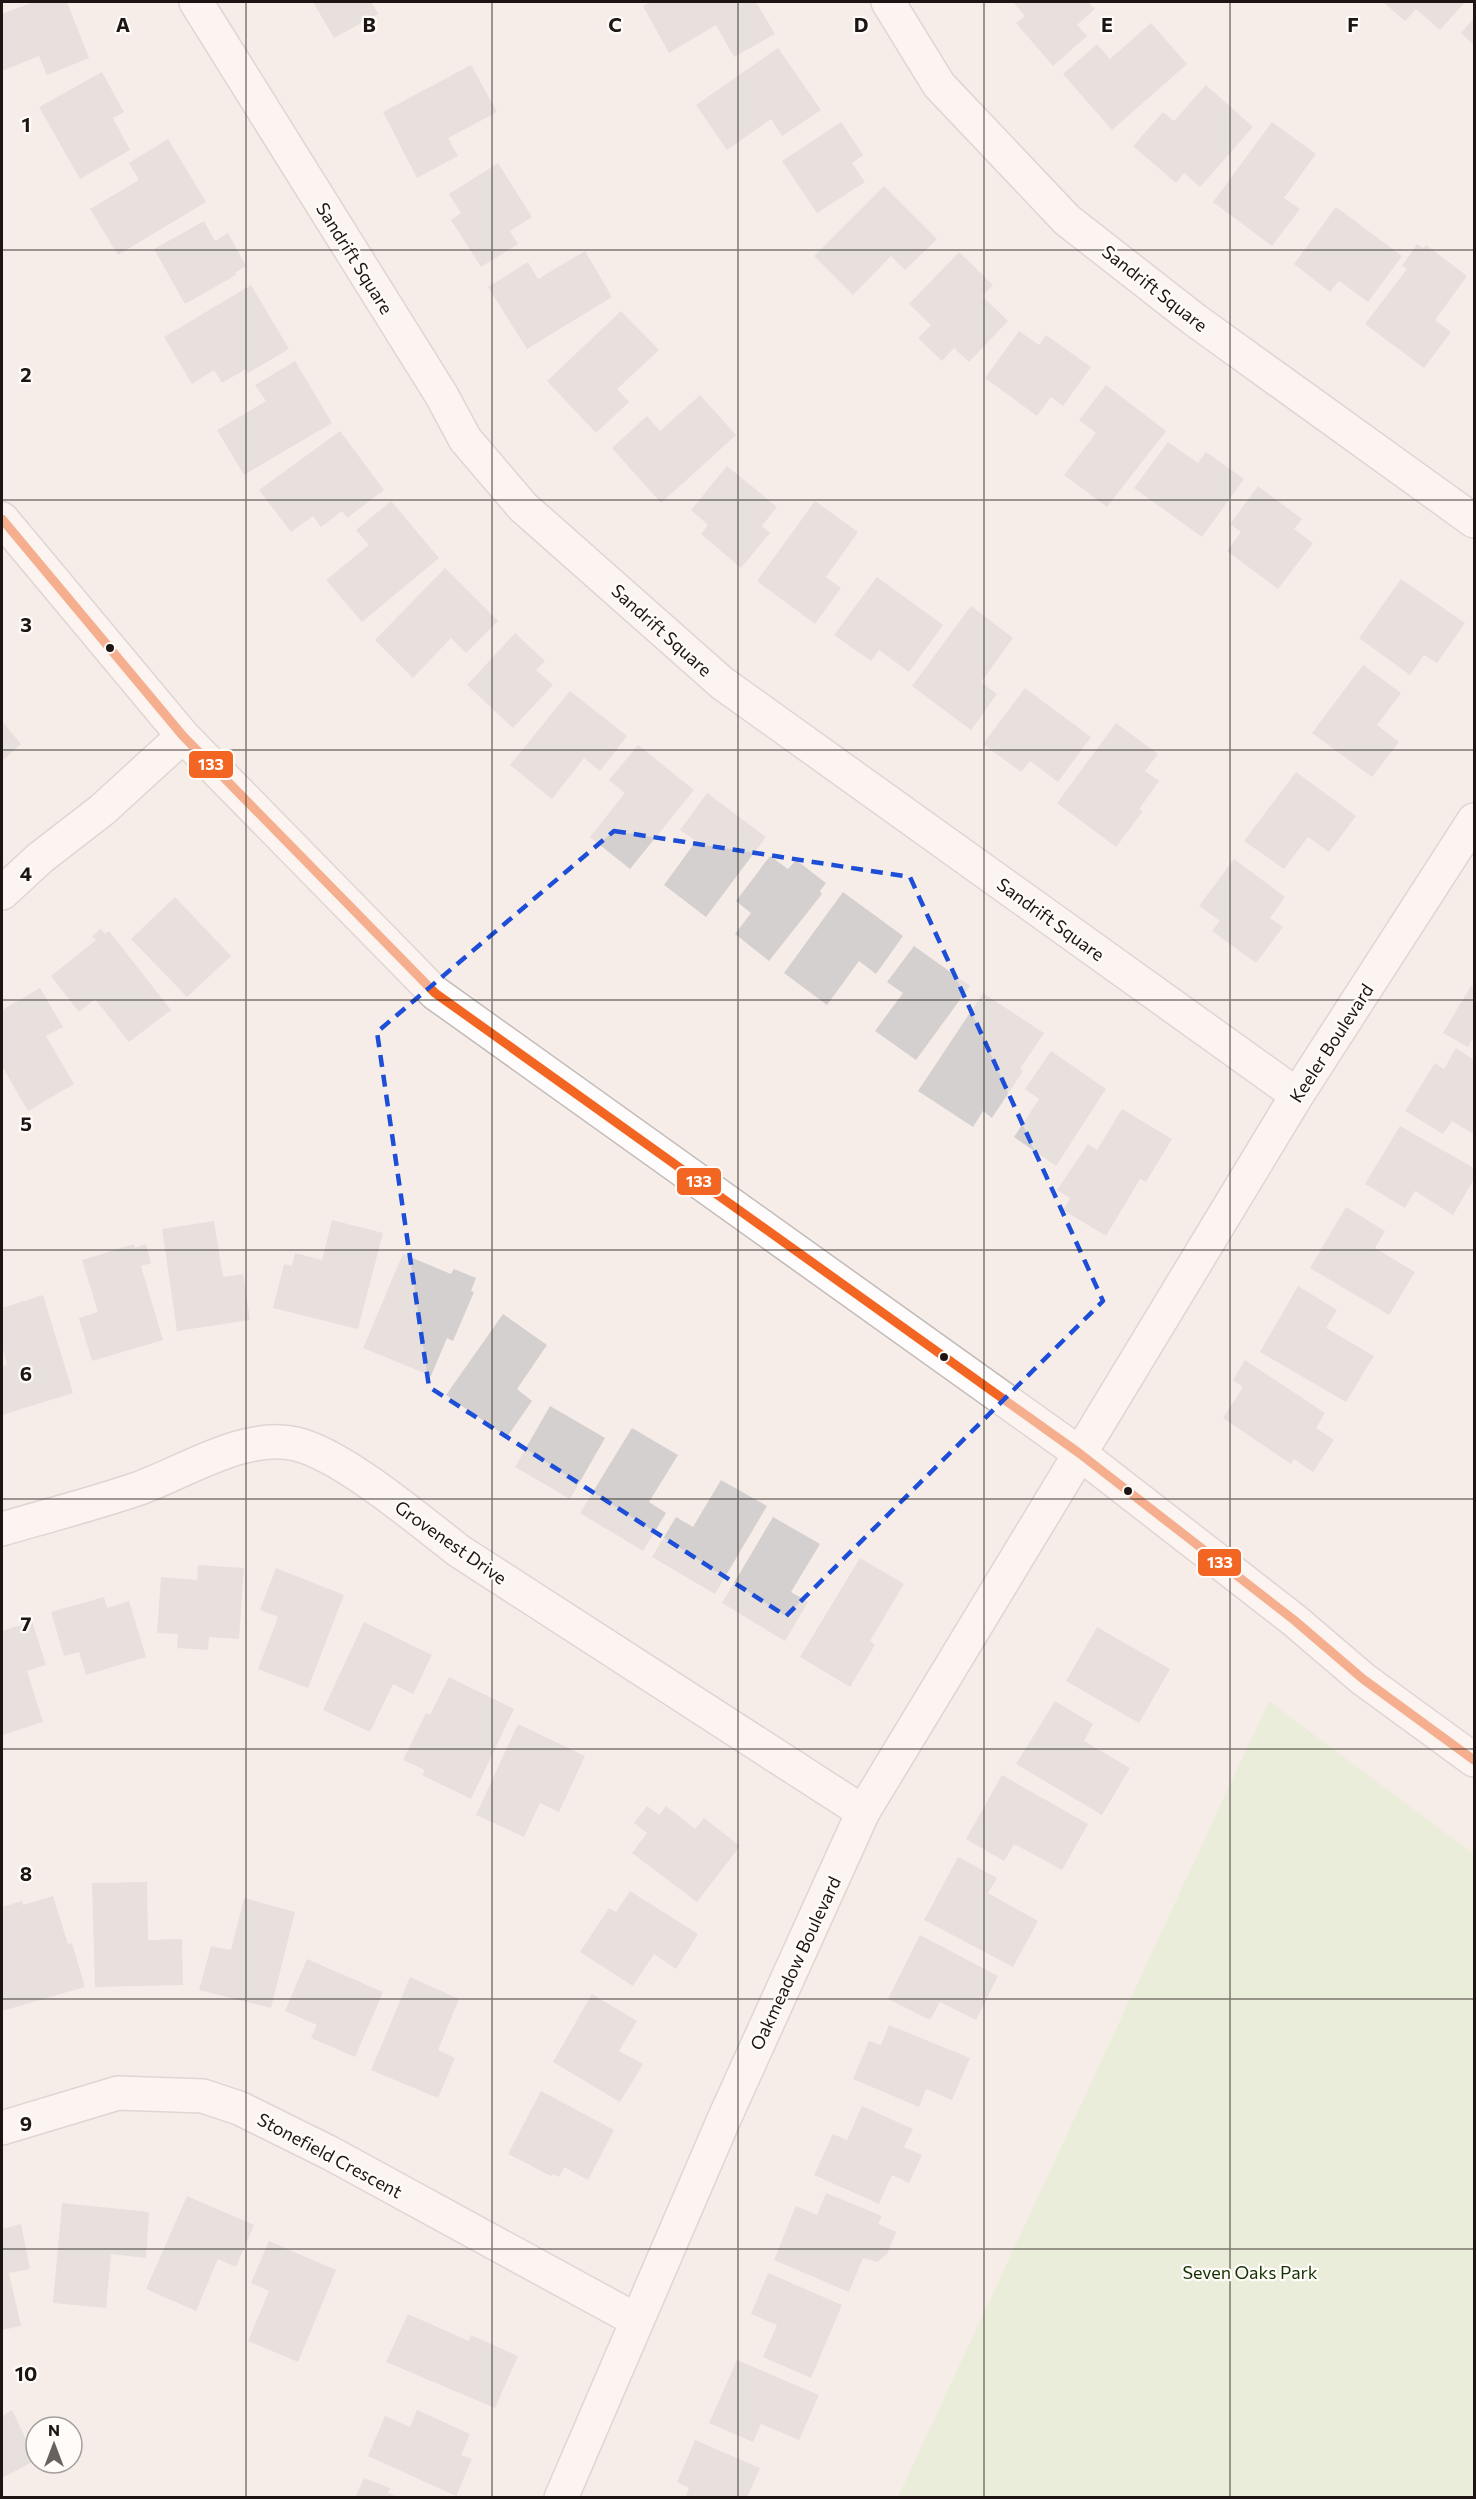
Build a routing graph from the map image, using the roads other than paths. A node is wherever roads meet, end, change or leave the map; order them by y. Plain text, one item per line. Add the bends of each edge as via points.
1 (196, 2) edge
2 (888, 2) edge
3 (2, 519) edge
4 (1474, 521) edge
5 (183, 736) junction
6 (1474, 820) edge
7 (2, 893) edge
8 (1297, 1095) junction
9 (1079, 1454) junction
10 (2, 1529) edge
11 (1474, 1760) edge
12 (863, 1812) junction
13 (2, 2128) edge
14 (636, 2320) junction
15 (561, 2498) edge

1 - 8 street, Sandrift Square via 465,439 523,507 722,683
2 - 4 street, Sandrift Square via 939,85 1067,220 1195,320
3 - 5 street
5 - 7 street
5 - 9 street via 435,993
6 - 8 street, Keeler Boulevard
8 - 9 street, Keeler Boulevard
9 - 11 street via 1294,1620 1363,1679
9 - 12 street, Oakmeadow Boulevard
10 - 12 street, Grovenest Drive via 137,1489 254,1443 297,1444 339,1463 459,1551
12 - 14 street, Oakmeadow Boulevard
13 - 14 street, Stonefield Crescent via 117,2093 203,2096 239,2108 330,2153
14 - 15 street, Oakmeadow Boulevard

